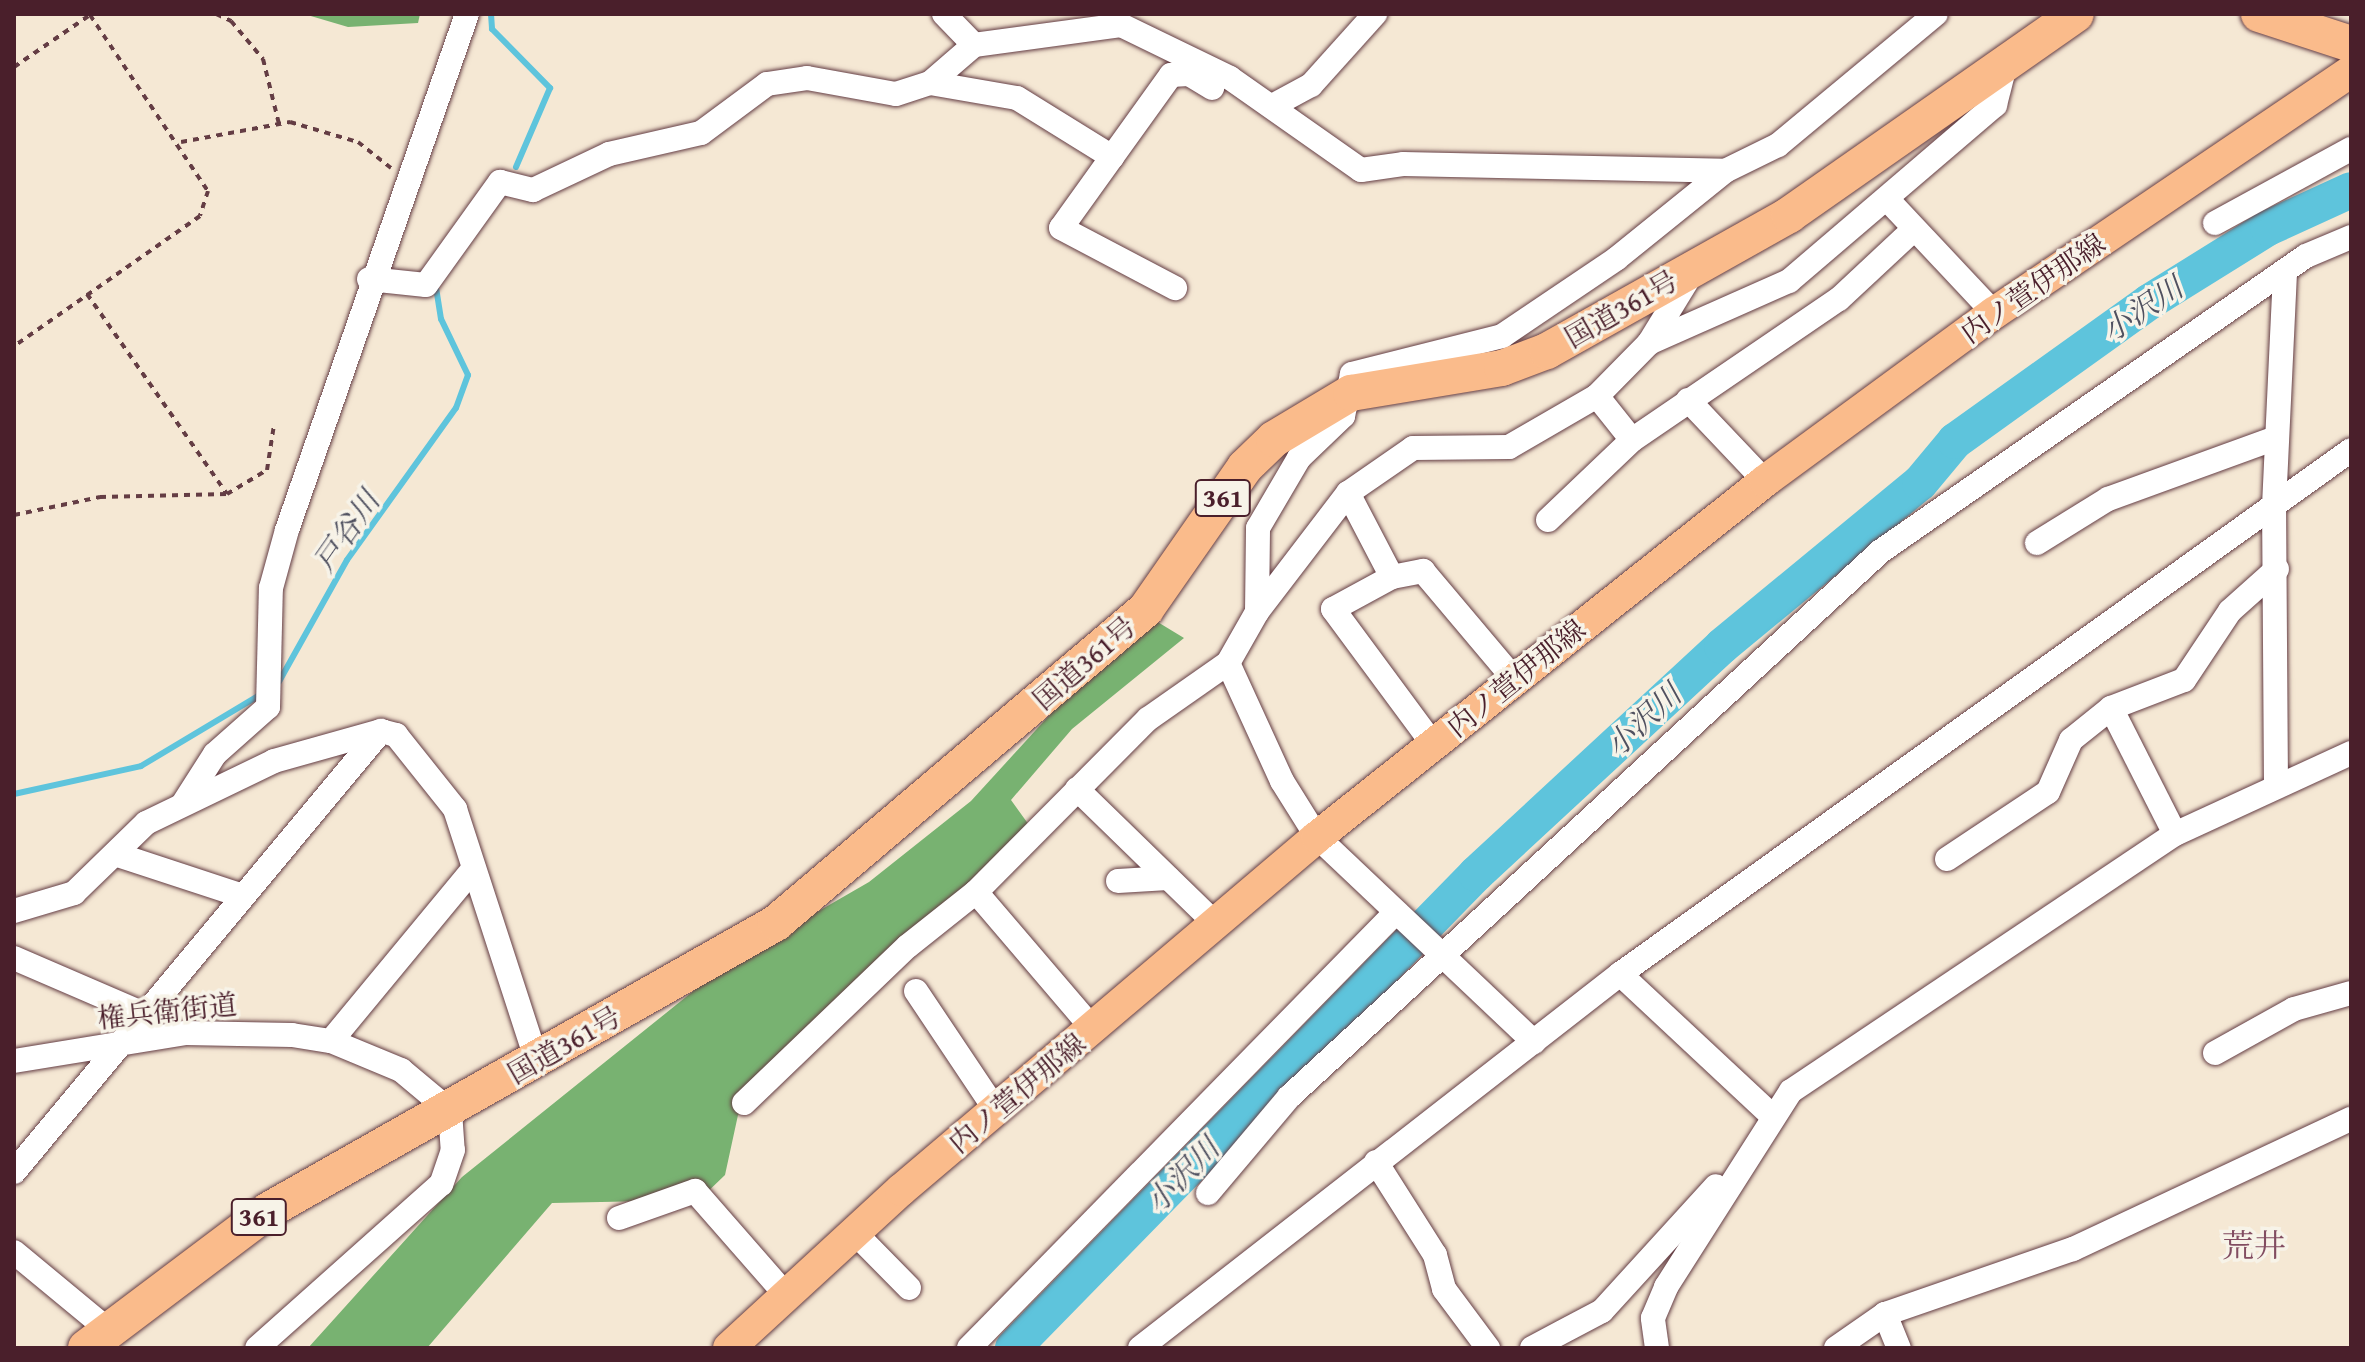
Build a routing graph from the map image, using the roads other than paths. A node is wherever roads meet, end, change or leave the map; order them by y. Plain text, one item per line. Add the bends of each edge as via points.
1 (467, 14) edge
2 (944, 14) edge
3 (1375, 14) edge
4 (1936, 14) edge
5 (2076, 14) edge
6 (2259, 14) edge
7 (2351, 44) edge
8 (974, 45) junction
9 (2007, 56) junction
10 (2351, 71) edge
11 (1230, 78) junction
12 (930, 83) junction
13 (1274, 105) junction
14 (2351, 149) edge
15 (1112, 157) junction
16 (1725, 171) junction
17 (1887, 199) junction
18 (2215, 223) dead end
19 (1912, 231) junction
20 (2351, 237) edge
21 (1695, 267) junction
22 (2285, 276) junction
23 (369, 279) junction
24 (1175, 288) dead end
25 (1994, 313) junction
26 (1649, 343) junction
27 (1351, 393) junction
28 (1597, 396) junction
29 (1688, 400) junction
30 (2276, 438) junction
31 (1632, 440) junction
32 (2349, 457) edge
33 (1765, 481) junction
34 (1348, 493) junction
35 (2274, 506) junction
36 (1548, 520) dead end
37 (2037, 543) dead end
38 (2277, 569) junction
39 (1392, 577) junction
40 (1257, 612) junction
41 (1228, 663) junction
42 (1514, 679) junction
43 (2111, 708) junction
44 (381, 731) junction
45 (1433, 744) junction
46 (2351, 753) edge
47 (2276, 786) junction
48 (1077, 789) junction
49 (183, 804) junction
50 (2175, 834) junction
51 (1317, 837) junction
52 (115, 854) junction
53 (1947, 859) dead end
54 (474, 868) junction
55 (1168, 878) junction
56 (1118, 881) dead end
57 (976, 892) junction
58 (243, 896) junction
59 (14, 911) edge
60 (1396, 917) junction
61 (1216, 924) junction
62 (14, 958) edge
63 (1443, 959) junction
64 (1620, 974) junction
65 (916, 991) dead end
66 (2351, 993) edge
67 (144, 1014) junction
68 (1094, 1030) junction
69 (331, 1041) junction
70 (1534, 1042) junction
71 (117, 1046) junction
72 (2215, 1053) dead end
73 (14, 1061) edge
74 (537, 1061) junction
75 (744, 1103) dead end
76 (995, 1109) junction
77 (450, 1111) junction
78 (1771, 1115) junction
79 (2351, 1120) edge
80 (1376, 1162) junction
81 (1736, 1168) junction
82 (14, 1172) edge
83 (1208, 1193) dead end
84 (619, 1218) dead end
85 (855, 1233) junction
86 (14, 1252) edge
87 (909, 1288) dead end
88 (787, 1296) junction
89 (1885, 1314) junction
90 (96, 1339) edge
91 (1494, 1347) edge
92 (257, 1348) edge
93 (729, 1348) edge
94 (969, 1348) edge
95 (1140, 1348) edge
96 (1532, 1348) edge
97 (1657, 1348) edge
98 (1836, 1348) edge
99 (1899, 1348) edge

1 - 23 street
2 - 8 street
3 - 13 street via 1311,85
4 - 16 street via 1778,145
5 - 9 highway, 国道361号 / 361
6 - 7 highway
8 - 11 street via 1121,25
8 - 12 street
9 - 17 street via 1995,105
9 - 21 highway, 国道361号 / 361 via 1789,215
10 - 25 main road, 内ノ萱伊那線
11 - 13 street
11 - 15 street via 1213,89 1189,74 1171,75
12 - 15 street via 1017,98
12 - 23 street via 896,94 807,78 767,84 701,133 609,154 533,190 500,182 426,285
13 - 16 street via 1361,170 1403,164
14 - 18 street
15 - 24 street via 1063,233
16 - 27 street via 1616,259 1502,336 1352,374
17 - 19 street
17 - 26 street via 1789,281
19 - 25 street
19 - 29 street via 1839,299
20 - 22 street via 2306,256
21 - 26 street
21 - 27 highway, 国道361号 / 361 via 1502,368
22 - 30 street
22 - 63 street via 2081,407 1881,551
23 - 49 street via 271,588 270,691 253,725 215,754
25 - 33 main road, 内ノ萱伊那線
26 - 28 street
27 - 40 street via 1343,416 1299,458 1258,528
27 - 74 highway, 国道361号 / 361 via 1274,439 1245,467 1146,609 824,886 776,923
28 - 31 street
28 - 34 street via 1509,447 1413,448
29 - 31 street
29 - 33 street
30 - 35 street
30 - 37 street via 2108,499
31 - 36 street
32 - 35 street
33 - 42 main road, 内ノ萱伊那線
34 - 39 street
34 - 40 street
35 - 38 street
35 - 64 street
38 - 43 street via 2230,611 2184,680
38 - 47 street
39 - 42 street via 1423,571
39 - 45 street via 1333,609
40 - 41 street
41 - 48 street via 1148,719
41 - 51 street via 1282,781
42 - 45 main road, 内ノ萱伊那線
43 - 50 street
43 - 53 street via 2071,740 2048,792
44 - 49 street via 274,761
44 - 54 street via 396,735 440,787
44 - 58 street
45 - 51 main road, 内ノ萱伊那線
46 - 47 street
47 - 50 street
48 - 55 street
48 - 57 street
49 - 52 street via 146,823
50 - 78 street via 1791,1091
51 - 60 street
51 - 61 main road, 内ノ萱伊那線
52 - 58 street
52 - 59 street via 74,893
54 - 69 street
54 - 74 street
55 - 56 street
55 - 61 street
57 - 68 street
57 - 75 street via 908,946
58 - 67 street
60 - 63 street
60 - 94 street
61 - 68 main road, 内ノ萱伊那線
62 - 67 street
63 - 70 street
63 - 83 street via 1289,1097
64 - 70 street
64 - 78 street
65 - 76 street
66 - 72 street via 2294,1009
67 - 71 street
68 - 76 main road, 内ノ萱伊那線
69 - 71 street, 権兵衛街道 via 241,1031
69 - 77 street, 権兵衛街道 via 401,1070
70 - 80 street
71 - 73 street, 権兵衛街道
71 - 82 street
74 - 77 highway, 国道361号 / 361
76 - 85 main road, 内ノ萱伊那線
77 - 90 highway, 国道361号 / 361 via 269,1210
77 - 92 street via 453,1150 441,1184
78 - 81 street
79 - 89 street via 2073,1249
80 - 91 street via 1435,1255 1444,1289
80 - 95 street
81 - 96 street via 1602,1311
81 - 97 street via 1666,1287 1653,1318
84 - 88 street via 695,1191
85 - 87 street
85 - 88 main road, 内ノ萱伊那線
86 - 90 street
88 - 93 main road, 内ノ萱伊那線
89 - 98 street
89 - 99 street

